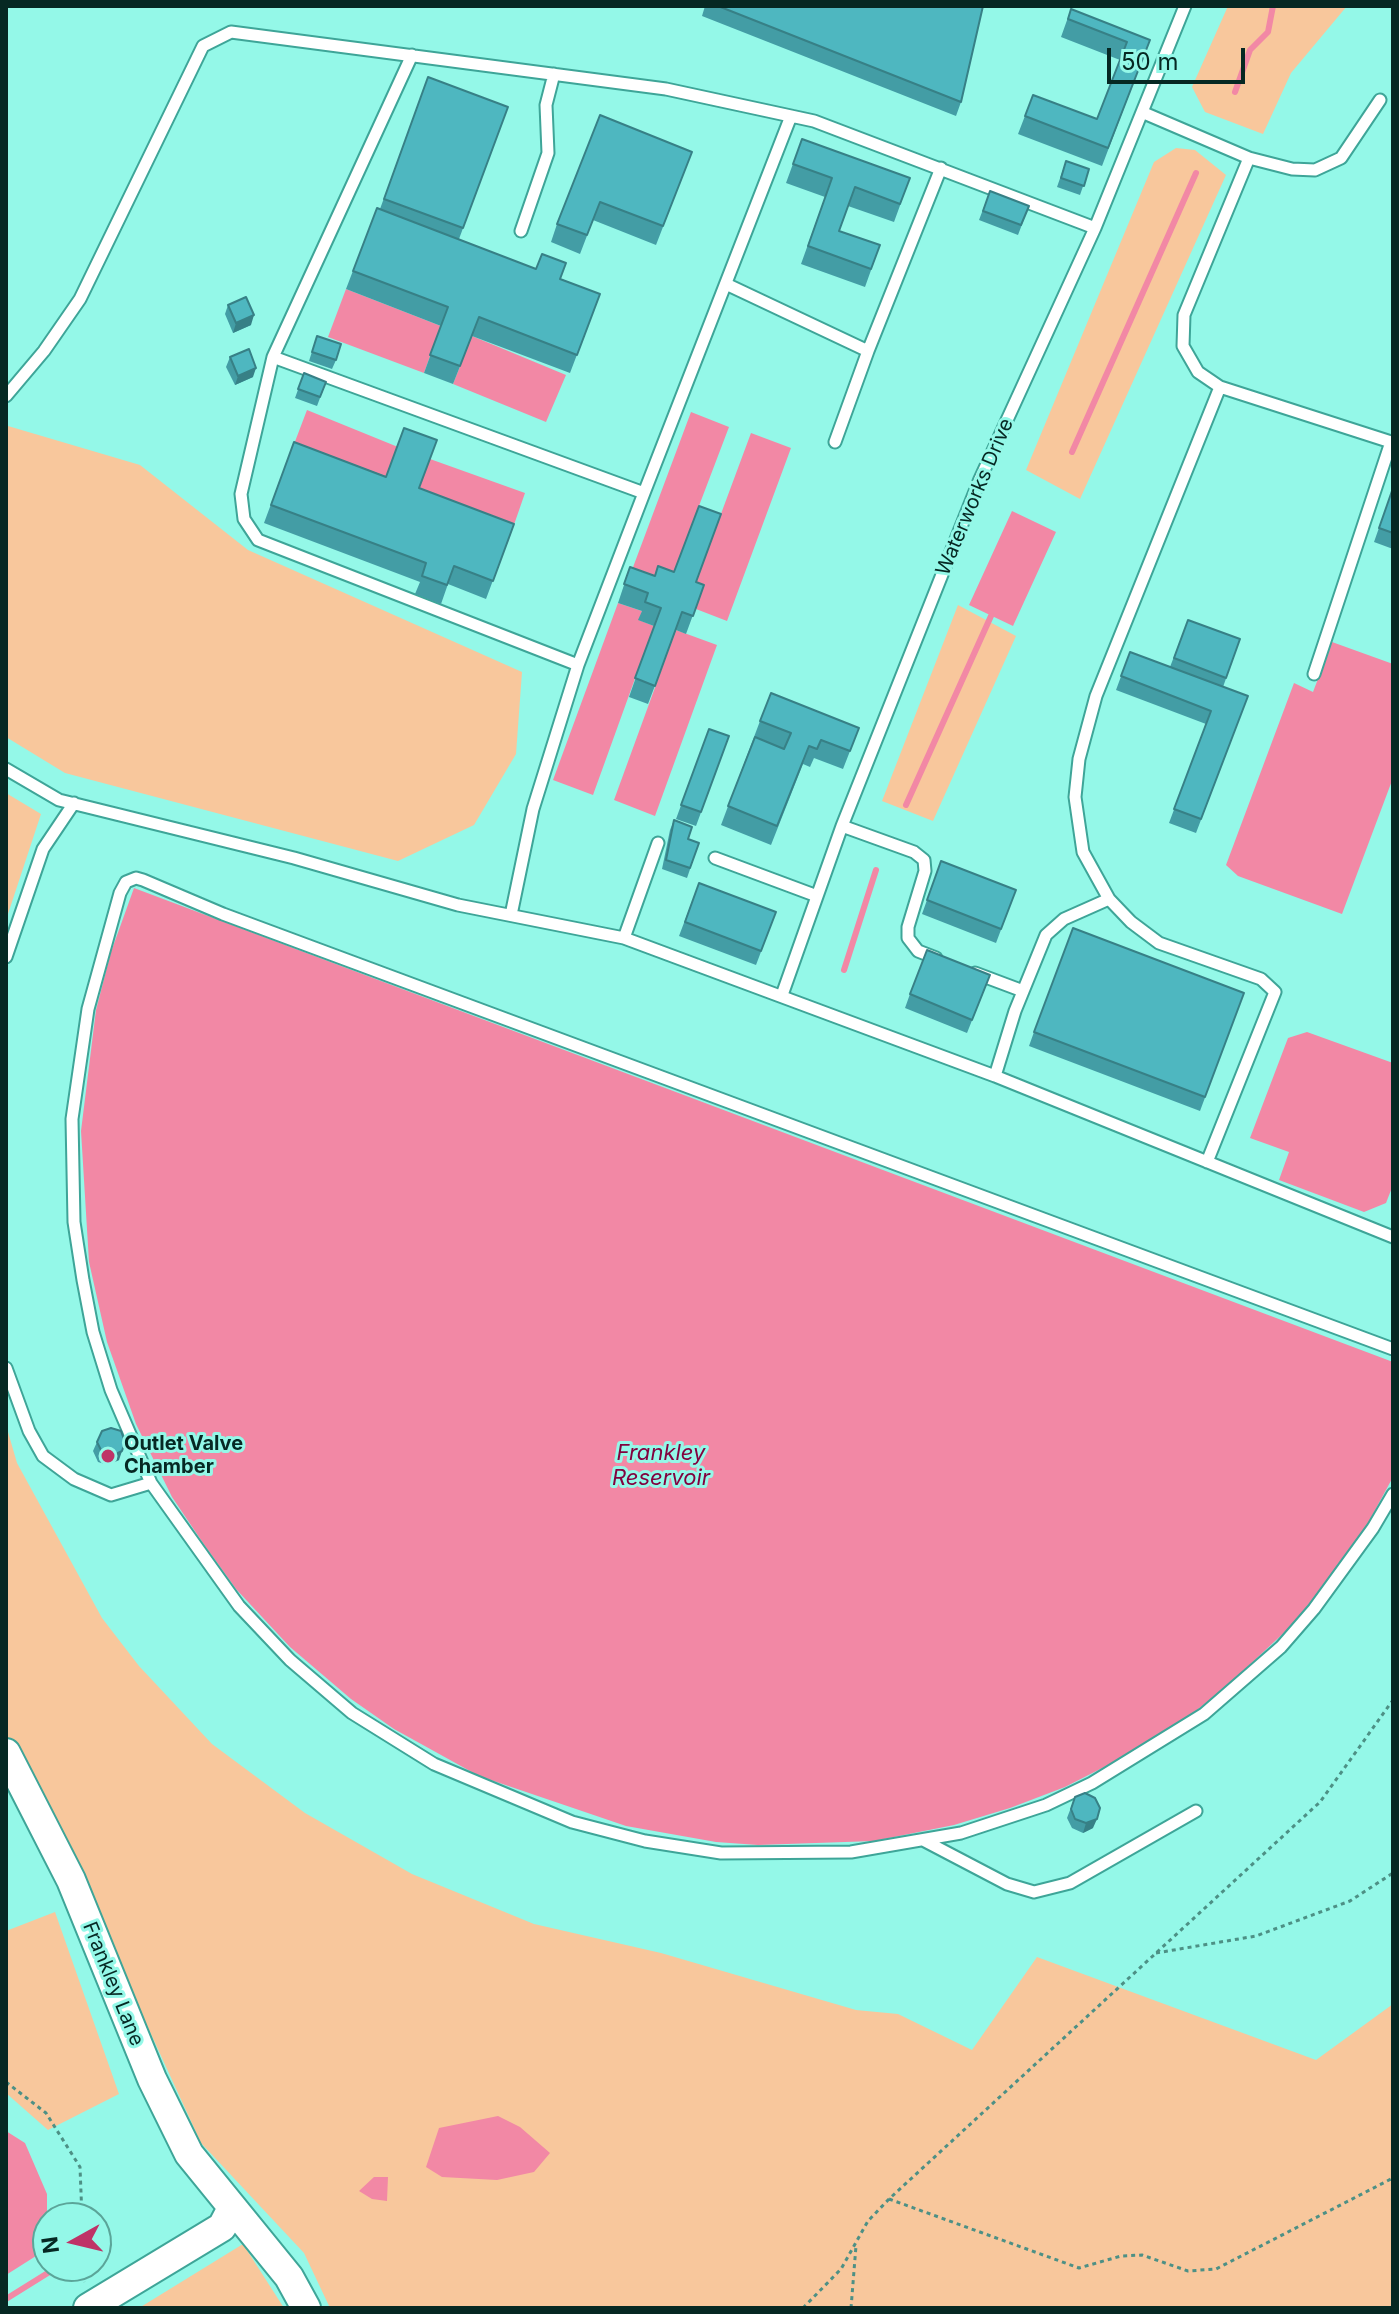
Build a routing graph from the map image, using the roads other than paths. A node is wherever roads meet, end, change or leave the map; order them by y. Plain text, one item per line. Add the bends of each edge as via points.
1 (1185, 6) edge
2 (412, 55) junction
3 (554, 74) junction
4 (1380, 100) dead end
5 (1144, 113) junction
6 (791, 116) junction
7 (1249, 158) junction
8 (941, 168) junction
9 (1095, 228) junction
10 (521, 231) dead end
11 (726, 284) junction
12 (868, 351) junction
13 (273, 357) junction
14 (1220, 387) junction
15 (6, 396) edge
16 (1392, 441) edge
17 (835, 442) dead end
18 (644, 493) junction
19 (578, 665) junction
20 (1314, 674) dead end
21 (6, 769) edge
22 (74, 803) junction
23 (842, 826) junction
24 (658, 843) dead end
25 (715, 858) dead end
26 (817, 896) junction
27 (1109, 899) junction
28 (511, 915) junction
29 (624, 938) junction
30 (6, 957) edge
31 (944, 961) edge
32 (957, 966) edge
33 (1023, 991) junction
34 (782, 995) junction
35 (995, 1076) junction
36 (1207, 1162) junction
37 (1393, 1237) edge
38 (1393, 1349) edge
39 (6, 1368) edge
40 (151, 1483) junction
41 (1393, 1494) edge
42 (6, 1753) edge
43 (1196, 1811) dead end
44 (923, 1840) junction
45 (232, 2208) junction
46 (88, 2308) edge
47 (306, 2308) edge

1 - 5 lane, Waterworks Drive
2 - 3 lane
2 - 13 lane
2 - 15 lane via 231,32 203,46 80,299
3 - 6 lane via 666,89
3 - 10 lane via 546,105 548,153
4 - 7 lane via 1341,158 1315,170
5 - 7 lane
5 - 9 lane, Waterworks Drive
6 - 8 lane
6 - 11 lane
7 - 14 lane via 1184,315 1183,346 1198,372
8 - 9 lane
8 - 12 lane
9 - 23 lane, Waterworks Drive via 980,479
11 - 12 lane
11 - 18 lane
12 - 17 lane
13 - 18 lane
13 - 19 lane via 241,494 244,519 258,540
14 - 16 lane
14 - 27 lane via 1096,696 1079,759 1075,797 1083,852
16 - 20 lane
18 - 19 lane
19 - 28 lane via 533,809
21 - 22 lane via 59,800
22 - 28 lane
22 - 30 lane via 43,849
23 - 26 lane, Waterworks Drive
23 - 31 lane via 924,860 909,944
24 - 29 lane
25 - 26 lane
26 - 34 lane, Waterworks Drive
27 - 33 lane via 1064,919 1046,935
27 - 36 lane via 1146,936 1261,979 1275,992
28 - 29 lane
29 - 34 lane
32 - 33 lane
33 - 35 lane
34 - 35 lane
35 - 36 lane
36 - 37 lane
38 - 40 lane via 136,878 120,893 88,1009 71,1150 74,1222 93,1332
39 - 40 lane via 43,1456 74,1479 111,1495
40 - 44 lane via 239,1606 290,1660 352,1713 434,1764 490,1791 572,1822 721,1853 851,1852
41 - 44 lane via 1306,1619 1204,1714 1128,1763 1046,1805
42 - 45 street, Frankley Lane via 71,1880 152,2079 189,2154
43 - 44 lane via 1070,1883 1034,1892 1007,1884
45 - 46 street via 222,2227
45 - 47 street, Frankley Lane via 289,2277

